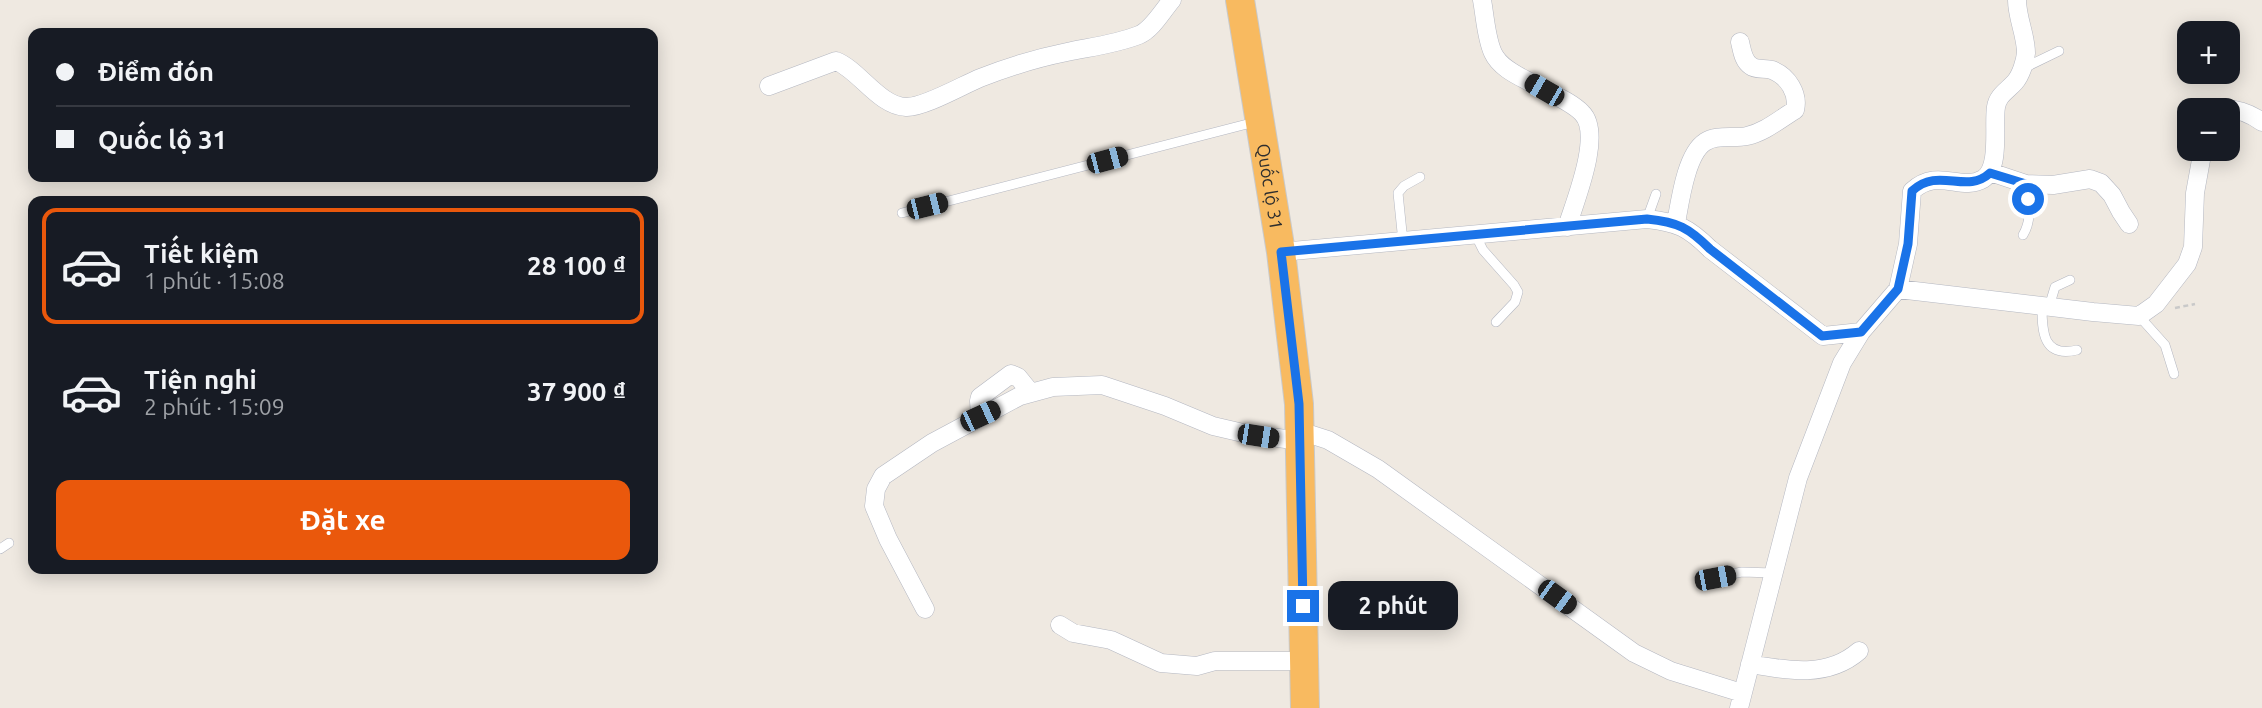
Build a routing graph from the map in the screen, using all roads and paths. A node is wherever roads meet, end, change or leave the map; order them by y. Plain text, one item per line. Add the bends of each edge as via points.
1 (1172, 0) edge
2 (1240, 0) edge
3 (1482, 0) edge
4 (2017, 0) edge
5 (1740, 42) dead end
6 (2060, 51) dead end
7 (2022, 68) junction
8 (769, 86) dead end
9 (2240, 111) edge
10 (1260, 121) junction
11 (2262, 122) edge
12 (2201, 161) edge
13 (1990, 173) junction
14 (1420, 177) dead end
15 (2026, 184) junction
16 (1656, 194) dead end
17 (902, 213) dead end
18 (1647, 219) junction
19 (1676, 223) junction
20 (2129, 224) dead end
21 (1567, 227) junction
22 (2023, 235) dead end
23 (1476, 236) junction
24 (1403, 242) junction
25 (1281, 252) junction
26 (2070, 279) dead end
27 (1898, 289) junction
28 (2046, 306) junction
29 (2139, 316) junction
30 (1496, 322) dead end
31 (1861, 332) junction
32 (1822, 336) junction
33 (2077, 350) dead end
34 (1842, 363) junction
35 (2174, 374) dead end
36 (1300, 436) junction
37 (1773, 573) junction
38 (1715, 578) dead end
39 (926, 609) dead end
40 (1060, 625) dead end
41 (1859, 651) dead end
42 (1304, 661) junction
43 (1750, 664) junction
44 (1741, 701) edge
45 (1305, 708) edge

1 - 8 street via 1143,34 1033,60 907,107 876,92 836,61
2 - 10 highway, Quốc lộ 31
3 - 21 street via 1493,53 1500,64 1574,107 1589,124 1590,146
4 - 7 street via 2025,41
5 - 19 street via 1752,68 1783,76 1795,93 1795,110 1749,136 1715,138 1698,148 1687,170
6 - 7 lane
7 - 13 street via 1996,105
9 - 11 street
10 - 17 lane
10 - 25 highway, Quốc lộ 31
12 - 29 street via 2193,247 2187,264 2156,304
13 - 15 street
13 - 27 street via 1973,182 1933,180 1912,191 1908,244
14 - 24 lane via 1398,194
15 - 20 street via 2090,179 2101,183
15 - 22 lane via 2030,214
16 - 18 lane
18 - 19 street
18 - 21 street
19 - 32 street
21 - 23 street
23 - 24 street
23 - 30 lane via 1517,292 1515,302
24 - 25 street
25 - 36 highway, Quốc lộ 31
26 - 28 lane via 2055,287
27 - 28 street
27 - 31 street
28 - 29 street
28 - 33 lane via 2042,326 2046,340 2055,350
29 - 35 lane via 2165,345
31 - 32 street
31 - 34 street
32 - 34 street
34 - 37 street via 1798,478
36 - 39 street via 1243,433 1213,426 1102,385 1053,387 1020,396 932,443 883,476 876,489 874,506
36 - 42 highway, Quốc lộ 31
36 - 44 street via 1328,440 1378,469 1633,653
37 - 38 lane via 1742,572
37 - 43 street
40 - 42 street via 1073,634 1111,640 1161,663 1197,666 1227,661
41 - 43 street via 1847,662 1822,669 1796,671
42 - 45 highway, Quốc lộ 31
43 - 44 street

